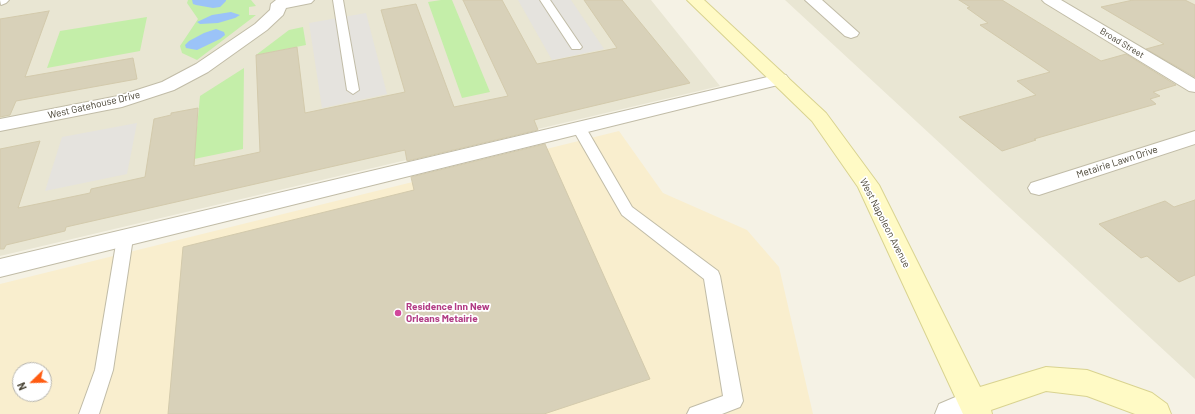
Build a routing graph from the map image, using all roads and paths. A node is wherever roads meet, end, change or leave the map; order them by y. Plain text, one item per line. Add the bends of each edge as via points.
1 (306, 0) edge
2 (338, 0) edge
3 (545, 0) edge
4 (695, 0) edge
5 (813, 0) edge
6 (1050, 0) edge
7 (277, 2) edge
8 (851, 33) dead end
9 (576, 47) dead end
10 (780, 79) junction
11 (1195, 86) edge
12 (353, 90) dead end
13 (0, 125) edge
14 (579, 128) junction
15 (1195, 137) edge
16 (1039, 188) dead end
17 (125, 238) junction
18 (0, 268) edge
19 (966, 410) edge
20 (89, 414) edge
21 (697, 414) edge
22 (1157, 414) edge

1 - 7 street
2 - 12 lane
3 - 9 lane
4 - 10 street, West Napoleon Avenue
5 - 8 street
6 - 11 street, Broad Street
7 - 13 street, West Gatehouse Drive via 277,12 261,27 202,68 168,86 122,101
10 - 14 street
10 - 19 street, West Napoleon Avenue via 819,117 868,185
14 - 17 street
14 - 21 lane via 627,211 712,276 733,401
15 - 16 street, Metairie Lawn Drive
17 - 18 street
17 - 20 lane via 104,370
19 - 22 street, West Napoleon Avenue via 1046,380 1086,383 1142,402

